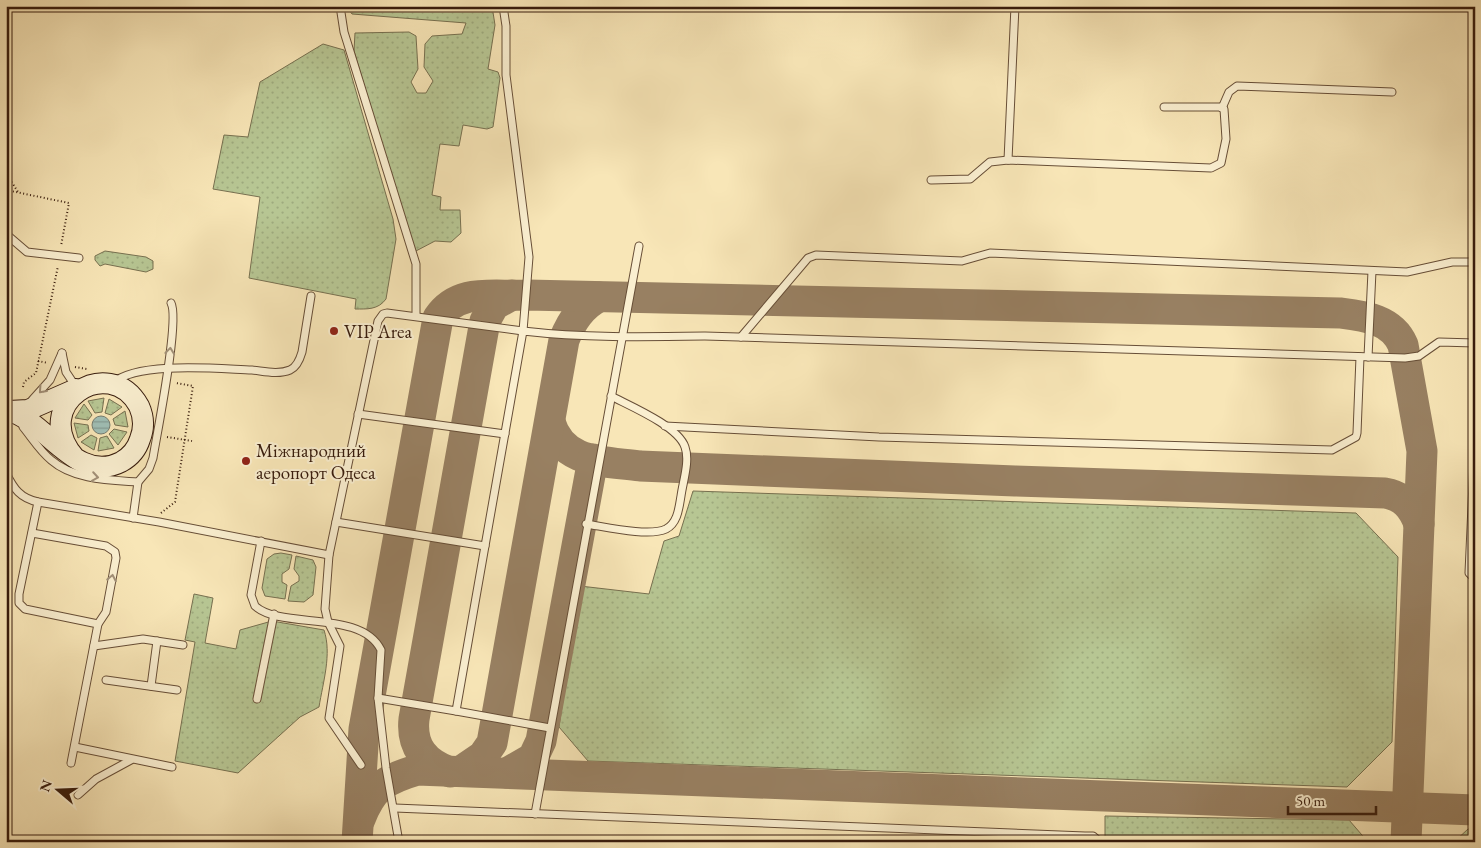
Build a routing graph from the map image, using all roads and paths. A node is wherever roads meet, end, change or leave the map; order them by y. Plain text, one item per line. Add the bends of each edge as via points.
1 (340, 6) edge
2 (503, 6) edge
3 (1015, 6) edge
4 (1392, 92) dead end
5 (1164, 106) dead end
6 (1222, 108) junction
7 (1008, 160) junction
8 (6, 173) edge
9 (931, 180) dead end
10 (6, 190) edge
11 (18, 193) junction
12 (6, 234) edge
13 (639, 246) dead end
14 (60, 256) junction
15 (79, 258) dead end
16 (1475, 262) edge
17 (1372, 271) junction
18 (311, 296) dead end
19 (171, 303) dead end
20 (416, 316) junction
21 (522, 331) junction
22 (741, 337) junction
23 (620, 338) junction
24 (1475, 343) edge
25 (1360, 357) junction
26 (1368, 357) junction
27 (168, 369) junction
28 (112, 384) junction
29 (23, 387) dead end
30 (82, 387) junction
31 (611, 396) junction
32 (136, 400) junction
33 (358, 414) junction
34 (8, 417) edge
35 (665, 426) junction
36 (158, 431) junction
37 (505, 434) junction
38 (1475, 438) edge
39 (156, 440) junction
40 (75, 458) junction
41 (126, 459) junction
42 (6, 473) edge
43 (138, 482) junction
44 (38, 502) junction
45 (133, 518) junction
46 (336, 522) junction
47 (586, 524) junction
48 (32, 533) junction
49 (261, 541) junction
50 (485, 546) junction
51 (329, 555) junction
52 (1475, 579) edge
53 (274, 614) junction
54 (328, 622) junction
55 (98, 624) junction
56 (157, 641) junction
57 (184, 645) dead end
58 (94, 646) junction
59 (106, 680) dead end
60 (150, 686) junction
61 (177, 690) dead end
62 (378, 698) junction
63 (257, 699) dead end
64 (456, 711) junction
65 (550, 728) junction
66 (74, 747) junction
67 (131, 760) junction
68 (72, 764) dead end
69 (361, 765) dead end
70 (172, 767) dead end
71 (78, 795) dead end
72 (395, 808) junction
73 (535, 814) junction
74 (399, 842) edge
75 (1100, 842) edge

1 - 20 lane via 344,32 416,264
2 - 21 lane via 506,75 529,257
3 - 7 lane
4 - 6 lane via 1237,86 1229,92
5 - 6 lane
6 - 7 lane via 1226,112 1225,150 1221,163 1211,168
7 - 9 lane via 990,162 970,179
8 - 11 path
10 - 11 path
11 - 14 path via 68,203
12 - 14 lane via 27,252
13 - 23 lane
14 - 15 lane
14 - 29 path via 36,373 24,382
16 - 17 lane via 1452,262 1407,272
17 - 22 lane via 990,253 962,261 816,255 808,258
17 - 26 lane
18 - 27 lane via 300,361 291,370
27 -> 19 lane via 174,313
20 - 21 lane
20 - 33 lane via 388,313 380,317
21 - 23 lane
21 - 37 lane
22 - 23 lane
22 - 25 lane
23 - 31 lane
24 - 26 lane via 1439,342 1412,358
25 - 26 lane
25 - 35 lane via 1356,438 1332,450 879,437
27 - 28 lane via 124,375
27 - 36 lane
28 - 30 main road via 96,383
28 - 32 main road
30 - 34 main road
30 -> 34 lane via 66,372 62,353 50,380 36,397
30 - 40 main road via 69,399 60,418 62,440
31 - 35 lane
31 - 47 lane
32 - 36 lane
32 - 41 main road via 143,419 143,432 134,451
33 - 37 lane
33 - 46 lane
34 - 40 main road via 29,420
34 -> 43 lane via 19,421 50,460 62,468 97,478
35 - 47 lane via 678,435 686,453 678,512 671,525 655,531
36 - 39 lane
37 - 50 lane
38 - 52 lane via 1469,573
39 - 41 lane via 142,453
39 - 43 lane via 149,469
40 - 41 main road via 85,464 106,467
42 - 44 lane via 17,493
43 - 45 lane
44 - 45 lane
44 - 48 lane
45 - 49 lane
46 - 50 lane
46 - 51 lane
47 - 65 lane
48 - 55 lane via 19,603 25,609
55 -> 48 lane via 106,612 115,552 106,546
49 - 51 lane
49 - 53 lane via 252,595 255,606
50 - 64 lane
51 - 54 lane via 325,609
53 - 54 lane
53 - 63 lane
54 - 62 lane via 366,633 379,645 382,655
54 - 69 lane via 340,646 329,718
55 - 58 lane
56 - 57 lane
56 - 58 lane via 143,639
56 - 60 lane
58 - 66 lane
59 - 60 lane
60 - 61 lane
62 - 64 lane
62 - 72 lane via 386,768
64 - 65 lane
65 - 73 lane
66 - 67 lane
66 - 68 lane
67 - 70 lane
67 - 71 lane via 96,779
72 - 73 lane
72 - 74 lane
73 - 75 lane via 1093,836

